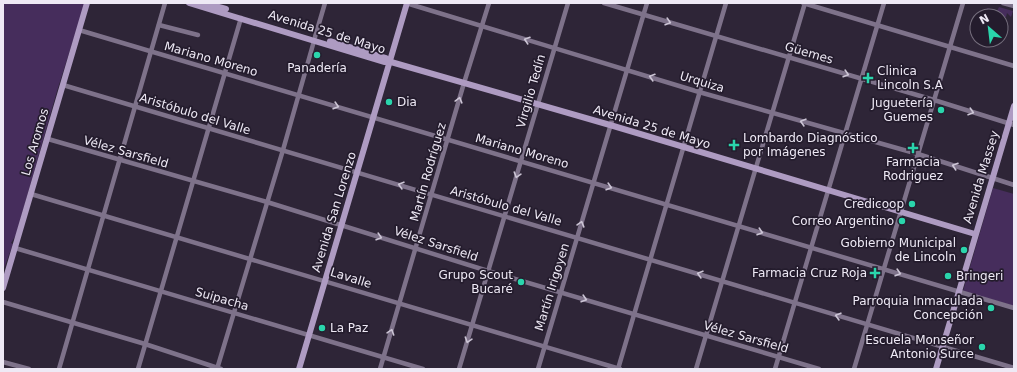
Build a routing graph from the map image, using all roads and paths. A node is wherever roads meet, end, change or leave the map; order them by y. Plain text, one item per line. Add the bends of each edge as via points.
1 (87, 3) edge
2 (166, 3) edge
3 (189, 3) edge
4 (204, 3) edge
5 (325, 3) edge
6 (407, 3) edge
7 (489, 3) edge
8 (568, 3) edge
9 (604, 3) edge
10 (647, 3) edge
11 (726, 3) edge
12 (804, 3) edge
13 (884, 3) edge
14 (963, 3) edge
15 (1003, 3) edge
16 (1014, 6) edge
17 (644, 14) junction
18 (241, 16) junction
19 (159, 25) junction
20 (482, 25) junction
21 (877, 26) junction
22 (79, 30) junction
23 (198, 35) dead end
24 (716, 37) junction
25 (315, 39) junction
26 (950, 46) junction
27 (554, 49) junction
28 (151, 52) junction
29 (789, 57) junction
30 (391, 62) junction
31 (1014, 66) edge
32 (627, 69) junction
33 (225, 73) junction
34 (862, 79) junction
35 (464, 83) junction
36 (63, 85) junction
37 (699, 92) junction
38 (299, 95) junction
39 (934, 100) junction
40 (538, 104) junction
41 (136, 106) junction
42 (1014, 106) edge
43 (772, 113) junction
44 (374, 117) junction
45 (610, 125) junction
46 (1011, 125) edge
47 (209, 129) junction
48 (846, 134) junction
49 (48, 139) junction
50 (448, 140) junction
51 (684, 148) junction
52 (283, 150) junction
53 (918, 154) junction
54 (120, 159) junction
55 (521, 161) junction
56 (755, 169) junction
57 (358, 173) junction
58 (992, 178) junction
59 (193, 182) junction
60 (593, 182) junction
61 (1014, 185) edge
62 (827, 190) junction
63 (31, 194) junction
64 (432, 194) junction
65 (267, 202) junction
66 (666, 204) junction
67 (900, 212) junction
68 (105, 215) junction
69 (505, 216) junction
70 (342, 225) junction
71 (738, 225) junction
72 (976, 234) junction
73 (176, 237) junction
74 (577, 237) junction
75 (15, 248) junction
76 (416, 248) junction
77 (811, 248) junction
78 (251, 260) junction
79 (650, 260) junction
80 (883, 268) junction
81 (88, 270) junction
82 (488, 271) junction
83 (722, 280) junction
84 (325, 281) junction
85 (3, 288) edge
86 (161, 292) junction
87 (561, 292) junction
88 (959, 292) junction
89 (3, 302) edge
90 (400, 303) junction
91 (795, 303) junction
92 (1014, 308) edge
93 (234, 313) junction
94 (634, 314) junction
95 (71, 322) junction
96 (473, 324) junction
97 (867, 324) junction
98 (309, 334) junction
99 (706, 336) junction
100 (145, 344) junction
101 (545, 347) junction
102 (942, 347) junction
103 (383, 357) junction
104 (778, 357) junction
105 (3, 362) edge
106 (1014, 368) edge
107 (28, 369) edge
108 (59, 369) edge
109 (138, 369) edge
110 (219, 369) edge
111 (299, 369) edge
112 (380, 369) edge
113 (423, 369) edge
114 (458, 369) edge
115 (538, 369) edge
116 (618, 369) edge
117 (696, 369) edge
118 (774, 369) edge
119 (818, 369) edge
120 (854, 369) edge
121 (936, 369) edge

1 - 22 main road, Los Aromos
2 - 19 street
3 - 18 main road, Avenida 25 de Mayo
4 - 18 main road, Avenida 25 de Mayo
5 - 25 street
6 - 20 street, Urquiza
6 - 30 main road, Avenida San Lorenzo
7 - 20 street, Martín Rodríguez
8 - 27 street, Virgilio Tedín
9 - 17 street, Güemes
10 - 17 street, Martín Irigoyen
11 - 24 street
12 - 21 street
12 - 29 street
13 - 21 street
14 - 26 street
15 - 16 street
17 -> 24 street, Güemes
17 - 32 street, Martín Irigoyen
18 - 25 main road, Avenida 25 de Mayo
18 - 33 street
19 - 23 street
19 - 28 street
27 -> 20 street, Urquiza
20 - 35 street, Martín Rodríguez
21 - 26 street
21 - 34 street
22 - 28 street, Mariano Moreno
22 - 36 main road, Los Aromos
24 - 29 street, Güemes
24 - 37 street
25 - 30 main road, Avenida 25 de Mayo via 384,62
25 - 38 street
26 - 31 street
26 - 39 street
27 - 32 street, Urquiza
27 - 40 street, Virgilio Tedín
28 - 33 street, Mariano Moreno
28 - 41 street
29 -> 34 street, Güemes
29 - 43 street
30 - 35 main road, Avenida 25 de Mayo
30 - 44 main road, Avenida San Lorenzo
37 -> 32 street, Urquiza
32 - 45 street, Martín Irigoyen
33 - 38 street, Mariano Moreno
33 - 47 street
34 - 39 street, Güemes
34 - 48 street
35 - 40 main road, Avenida 25 de Mayo
50 -> 35 street, Martín Rodríguez
36 - 41 street, Aristóbulo del Valle
36 - 49 main road, Los Aromos
37 - 43 street, Urquiza
37 - 51 street
38 -> 44 street, Mariano Moreno
38 - 52 street
39 -> 46 street, Güemes
39 - 53 street
40 - 45 main road, Avenida 25 de Mayo
40 - 55 street, Virgilio Tedín
41 - 47 street, Aristóbulo del Valle
41 - 54 street
42 - 46 main road, Avenida Massey
48 -> 43 street, Urquiza
43 - 56 street
44 - 50 street, Mariano Moreno
44 - 57 main road, Avenida San Lorenzo
45 - 51 main road, Avenida 25 de Mayo
45 - 60 street, Martín Irigoyen
46 - 58 main road, Avenida Massey
47 - 52 street, Aristóbulo del Valle
47 - 59 street
48 - 53 street, Urquiza
48 - 62 street
49 - 54 street, Vélez Sarsfield
49 - 63 main road, Los Aromos
50 - 55 street, Mariano Moreno
50 - 64 street, Martín Rodríguez
51 - 56 main road, Avenida 25 de Mayo
51 - 66 street
52 - 57 street, Aristóbulo del Valle
52 - 65 street
58 -> 53 street, Urquiza
53 - 67 street
54 - 59 street, Vélez Sarsfield
54 - 68 street
55 - 60 street, Mariano Moreno
55 -> 69 street, Virgilio Tedín
56 - 62 main road, Avenida 25 de Mayo
56 - 71 street
64 -> 57 street, Aristóbulo del Valle
57 - 70 main road, Avenida San Lorenzo
58 - 61 street, Urquiza
58 - 72 main road, Avenida Massey
59 - 65 street, Vélez Sarsfield
59 - 73 street
60 -> 66 street, Mariano Moreno
74 -> 60 street, Martín Irigoyen
62 - 67 main road, Avenida 25 de Mayo
62 - 77 street
63 - 68 street, Lavalle
63 - 75 main road, Los Aromos
64 - 69 street, Aristóbulo del Valle
64 - 76 street, Martín Rodríguez
65 - 70 street, Vélez Sarsfield
65 - 78 street
66 - 71 street, Mariano Moreno
66 - 79 street
67 - 72 main road, Avenida 25 de Mayo
67 - 80 street
68 - 73 street, Lavalle
68 - 81 street
69 - 74 street, Aristóbulo del Valle
69 - 82 street, Virgilio Tedín
70 -> 76 street, Vélez Sarsfield
70 - 84 main road, Avenida San Lorenzo
71 -> 77 street, Mariano Moreno
71 - 83 street
72 - 88 main road, Avenida Massey
73 - 78 street, Lavalle
73 - 86 street
74 - 79 street, Aristóbulo del Valle
74 - 87 street, Martín Irigoyen
75 - 81 street, Suipacha
75 - 85 main road, Los Aromos
76 - 82 street, Vélez Sarsfield
76 - 90 street, Martín Rodríguez
77 - 80 street, Mariano Moreno
77 - 91 street
78 - 84 street, Lavalle
78 - 93 street
83 -> 79 street, Aristóbulo del Valle
79 - 94 street
80 -> 88 street, Mariano Moreno
80 - 97 street
81 - 86 street, Suipacha
81 - 95 street
82 - 87 street, Vélez Sarsfield
82 - 96 street, Virgilio Tedín
83 - 91 street, Aristóbulo del Valle
83 - 99 street
84 - 90 street, Lavalle
84 - 98 main road, Avenida San Lorenzo
86 - 93 street, Suipacha
86 - 100 street
87 -> 94 street, Vélez Sarsfield
87 - 101 street, Martín Irigoyen
88 - 92 street, Mariano Moreno
88 - 102 main road, Avenida Massey
89 - 95 street
90 - 96 street, Lavalle
103 -> 90 street, Martín Rodríguez
97 -> 91 street, Aristóbulo del Valle
91 - 104 street
93 - 98 street, Suipacha
93 - 110 street
94 - 99 street, Vélez Sarsfield
94 - 116 street
95 - 100 street
95 - 108 street
96 - 101 street, Lavalle
96 -> 114 street, Virgilio Tedín
97 - 102 street, Aristóbulo del Valle
97 - 120 street
98 - 103 street, Suipacha
98 - 111 main road, Avenida San Lorenzo
99 - 104 street, Vélez Sarsfield
99 - 117 street
100 - 109 street
100 - 110 street
101 - 115 street, Martín Irigoyen
101 - 116 street, Lavalle
102 - 106 street, Aristóbulo del Valle
102 - 121 main road, Avenida Massey
103 - 112 street, Martín Rodríguez
103 - 113 street, Suipacha
104 - 118 street
104 - 119 street, Vélez Sarsfield
105 - 107 street

